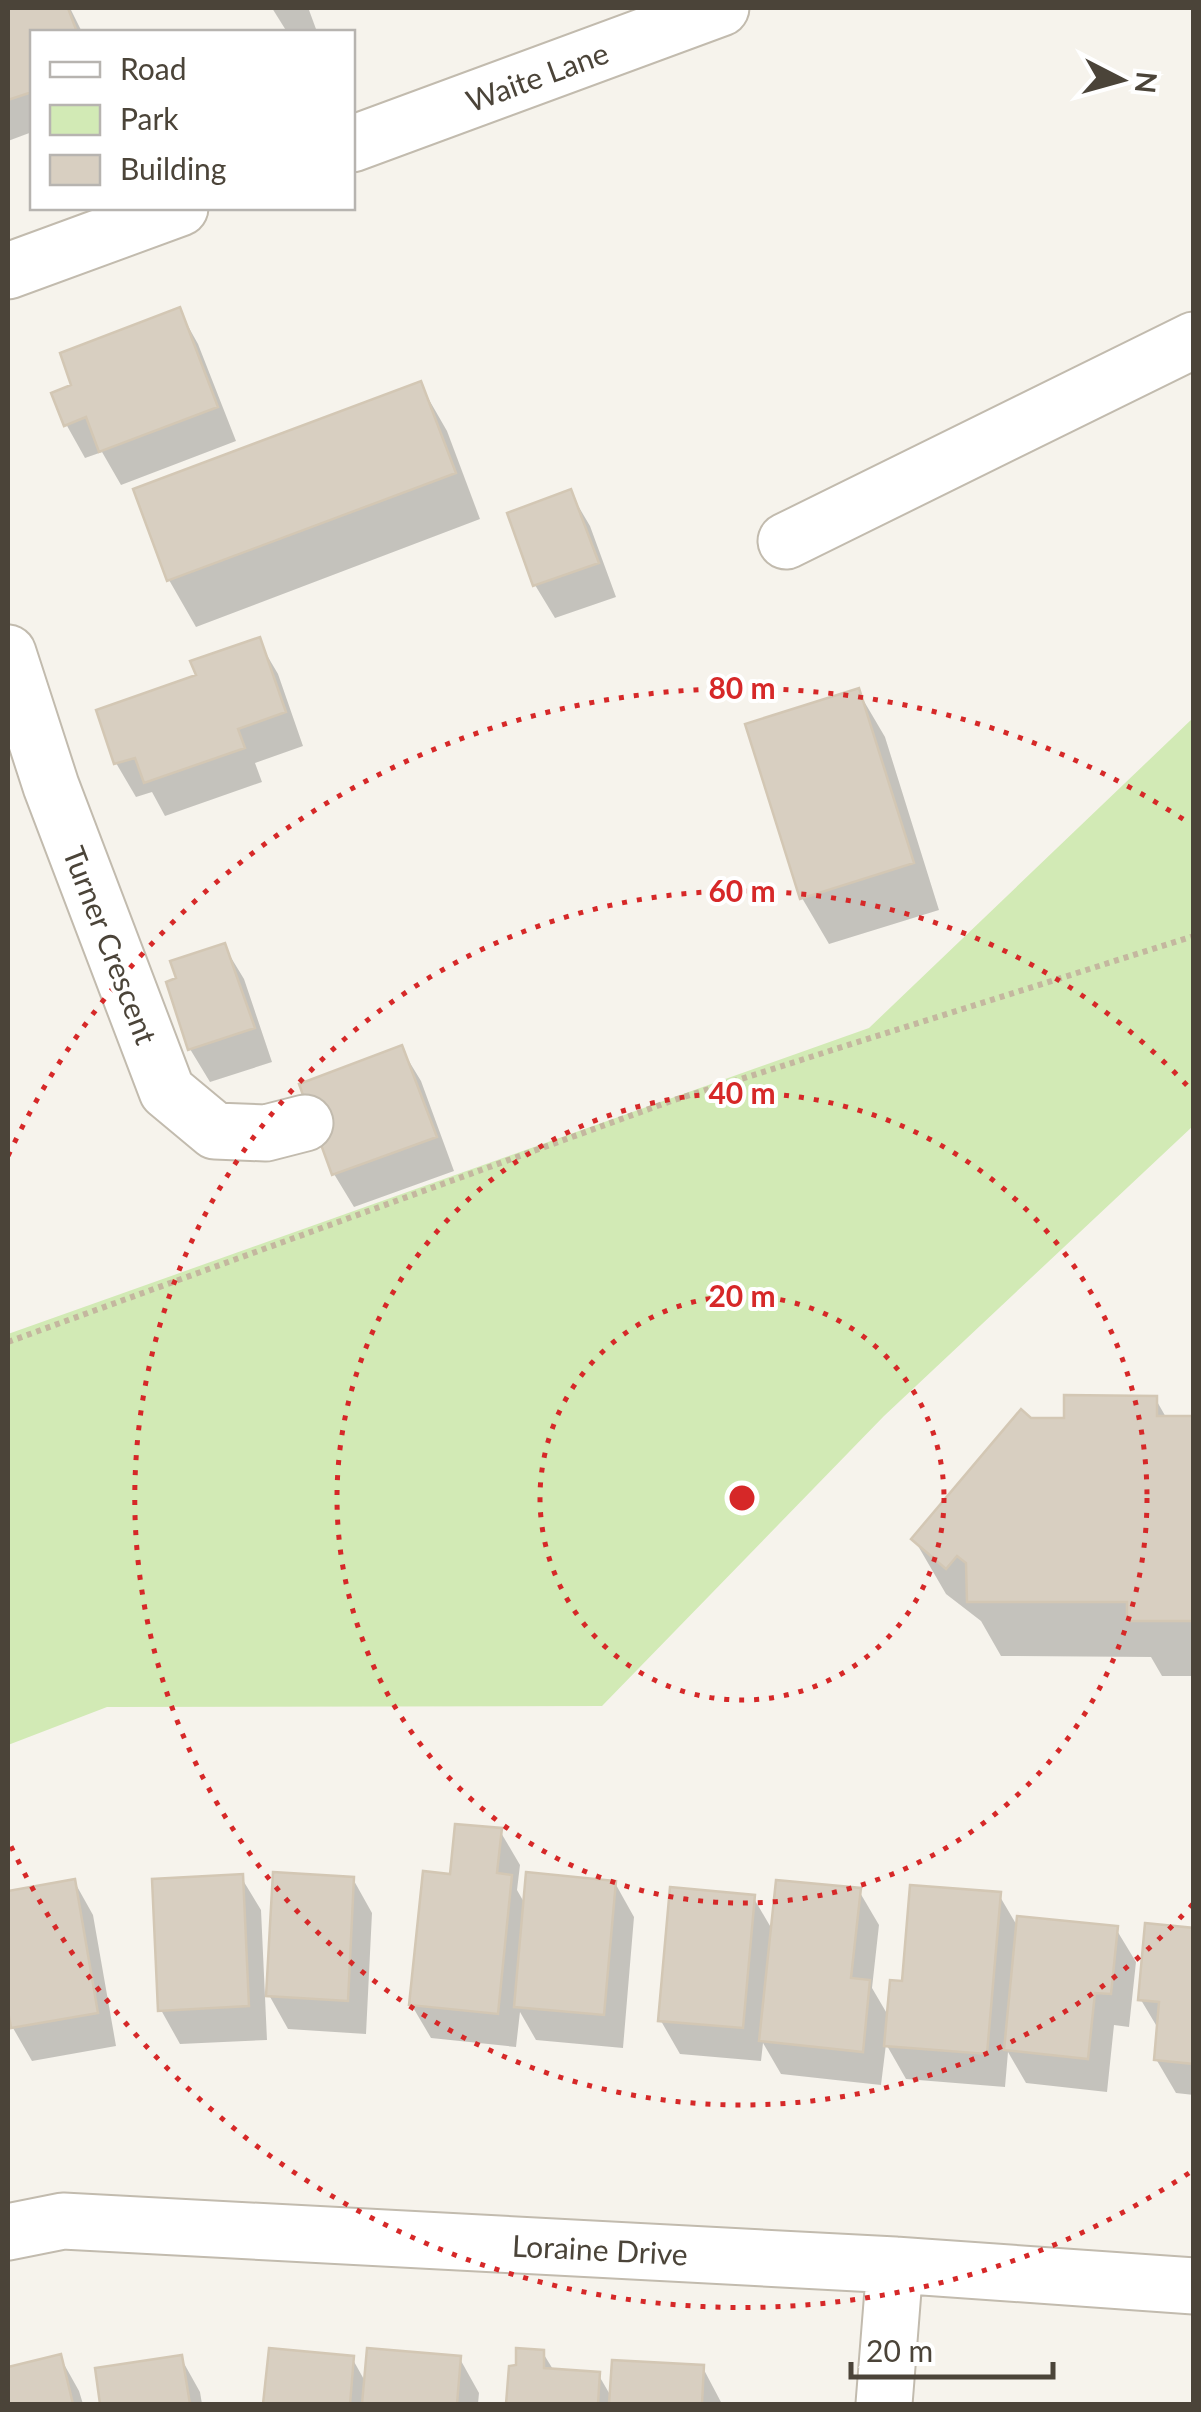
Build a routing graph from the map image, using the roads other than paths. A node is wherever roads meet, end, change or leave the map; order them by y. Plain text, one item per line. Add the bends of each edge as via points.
1 (721, 8) edge
2 (355, 143) edge
3 (175, 210) edge
4 (8, 271) edge
5 (1194, 340) edge
6 (786, 541) dead end
7 (8, 653) edge
8 (305, 1123) dead end
9 (8, 2232) edge
10 (895, 2264) junction
11 (1194, 2286) edge
12 (884, 2404) edge

1 - 2 street, Waite Lane
3 - 4 street
5 - 6 street
7 - 8 street, Turner Crescent via 167,1091 214,1131 266,1133
9 - 10 street, Loraine Drive via 63,2221
10 - 11 street, Loraine Drive
10 - 12 street

